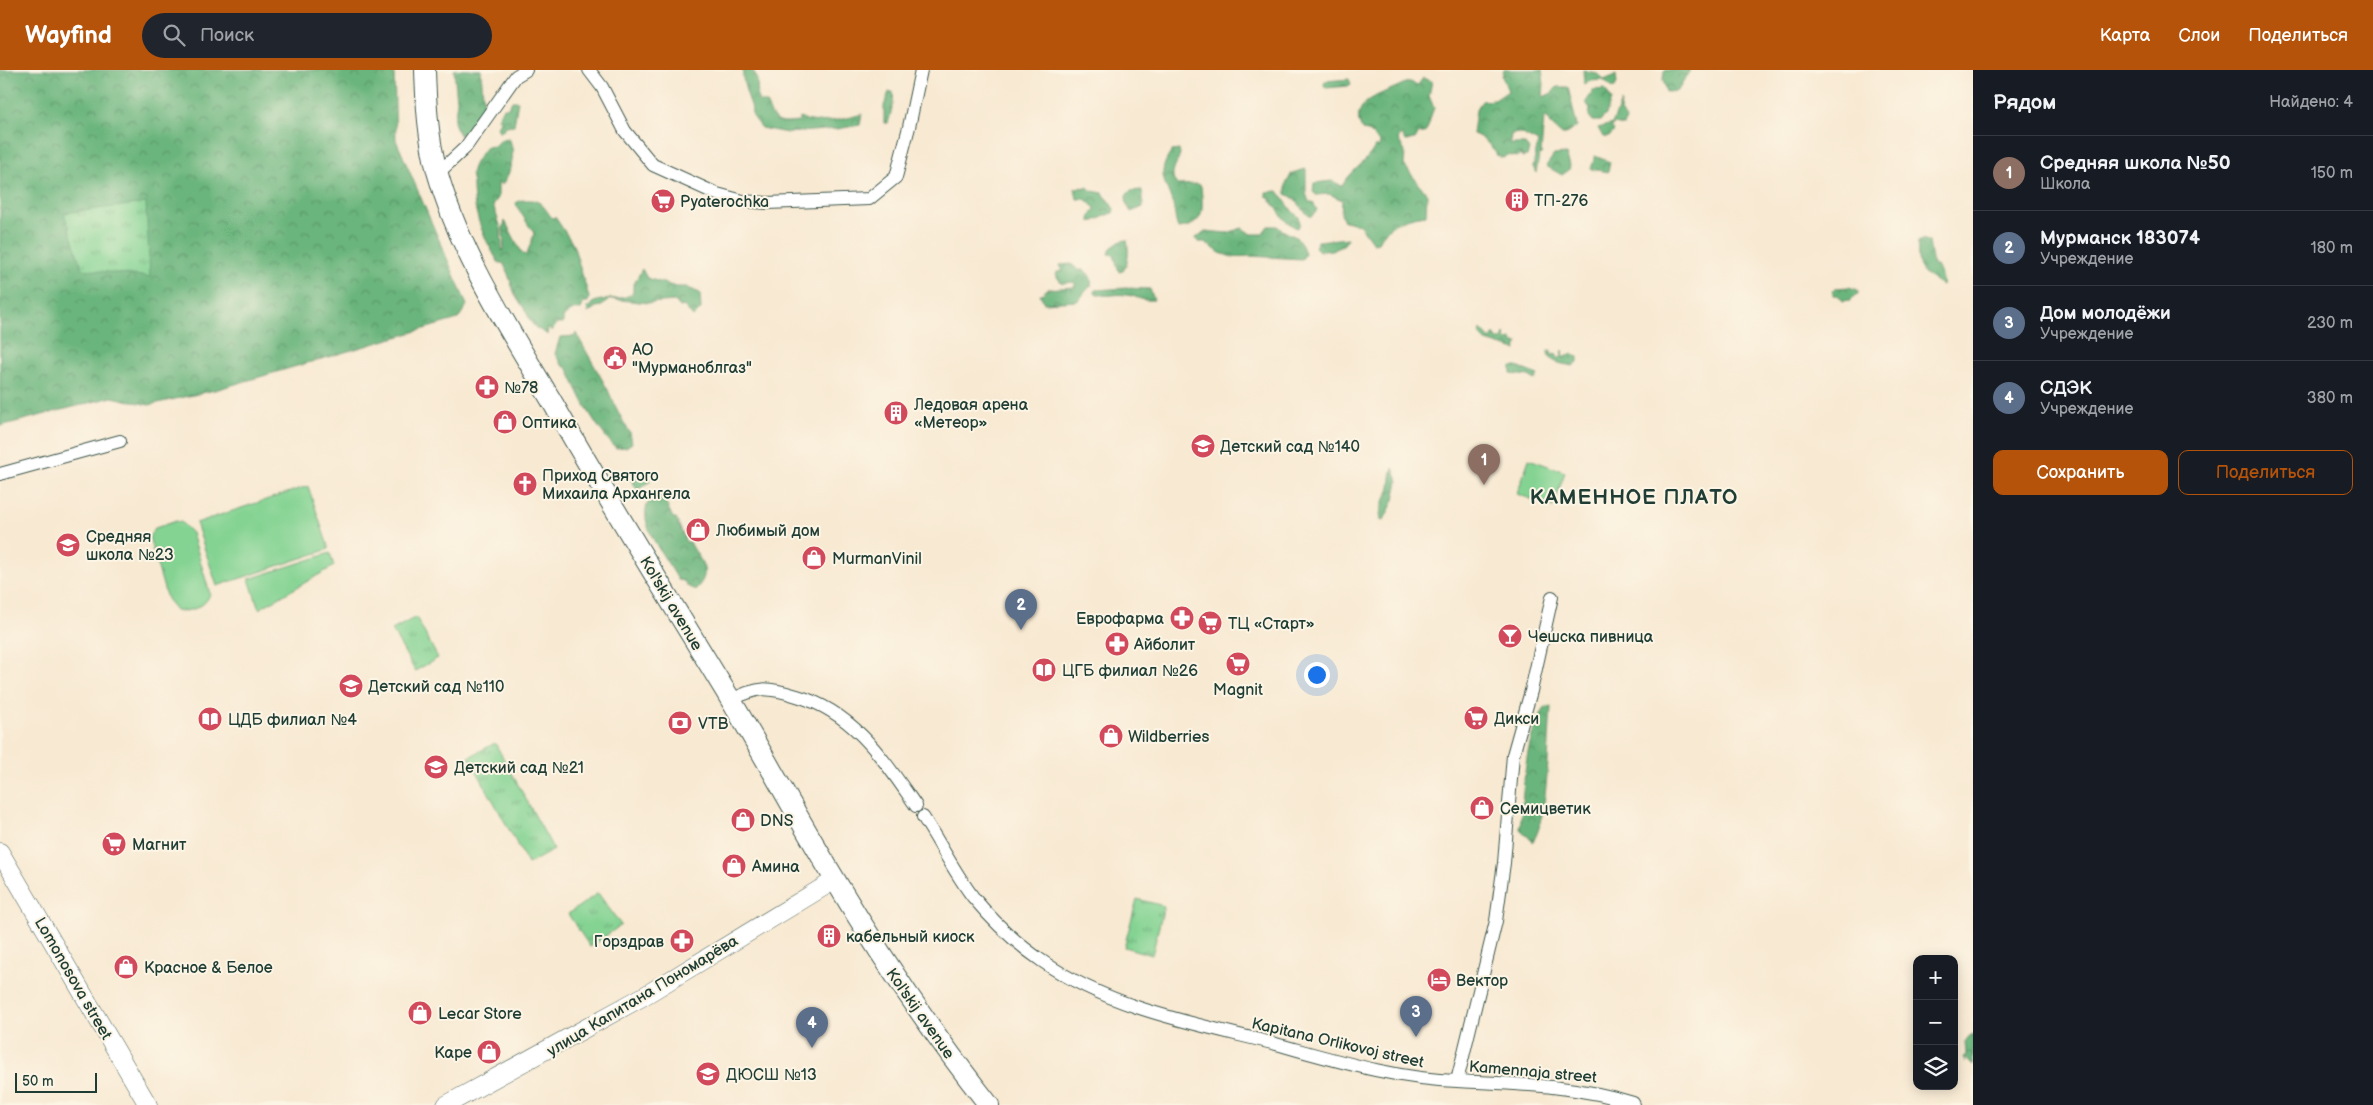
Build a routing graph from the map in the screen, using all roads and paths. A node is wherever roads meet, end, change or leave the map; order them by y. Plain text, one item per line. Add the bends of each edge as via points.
1 (425, 70) edge
2 (526, 70) edge
3 (590, 70) edge
4 (921, 70) edge
5 (438, 173) junction
6 (120, 441) dead end
7 (0, 474) edge
8 (1552, 597) dead end
9 (731, 700) junction
10 (0, 852) edge
11 (835, 880) junction
12 (1457, 1081) junction
13 (457, 1102) edge
14 (148, 1105) edge
15 (989, 1105) edge
16 (1634, 1105) edge

1 - 5 main road, Kol'skij avenue via 430,135
2 - 5 street via 516,76 466,148
3 - 4 street via 625,131 653,165 717,194 767,203 869,199 880,192 896,176
5 - 9 main road, Kol'skij avenue via 459,234 481,278 591,471
6 - 7 street
8 - 12 street via 1513,755 1496,921
9 - 11 main road, Kol'skij avenue
9 - 12 street, Kapitana Orlikovoj street via 751,690 772,689 810,700 842,717 867,739 919,812 973,897 1042,961 1086,987 1152,1012 1296,1050 1423,1080
10 - 14 street, Lomonosova street
11 - 13 street, улица Капитана Пономарёва via 644,996
11 - 15 main road, Kol'skij avenue via 906,994
12 - 16 street, Kamennaja street via 1578,1090 1606,1094

